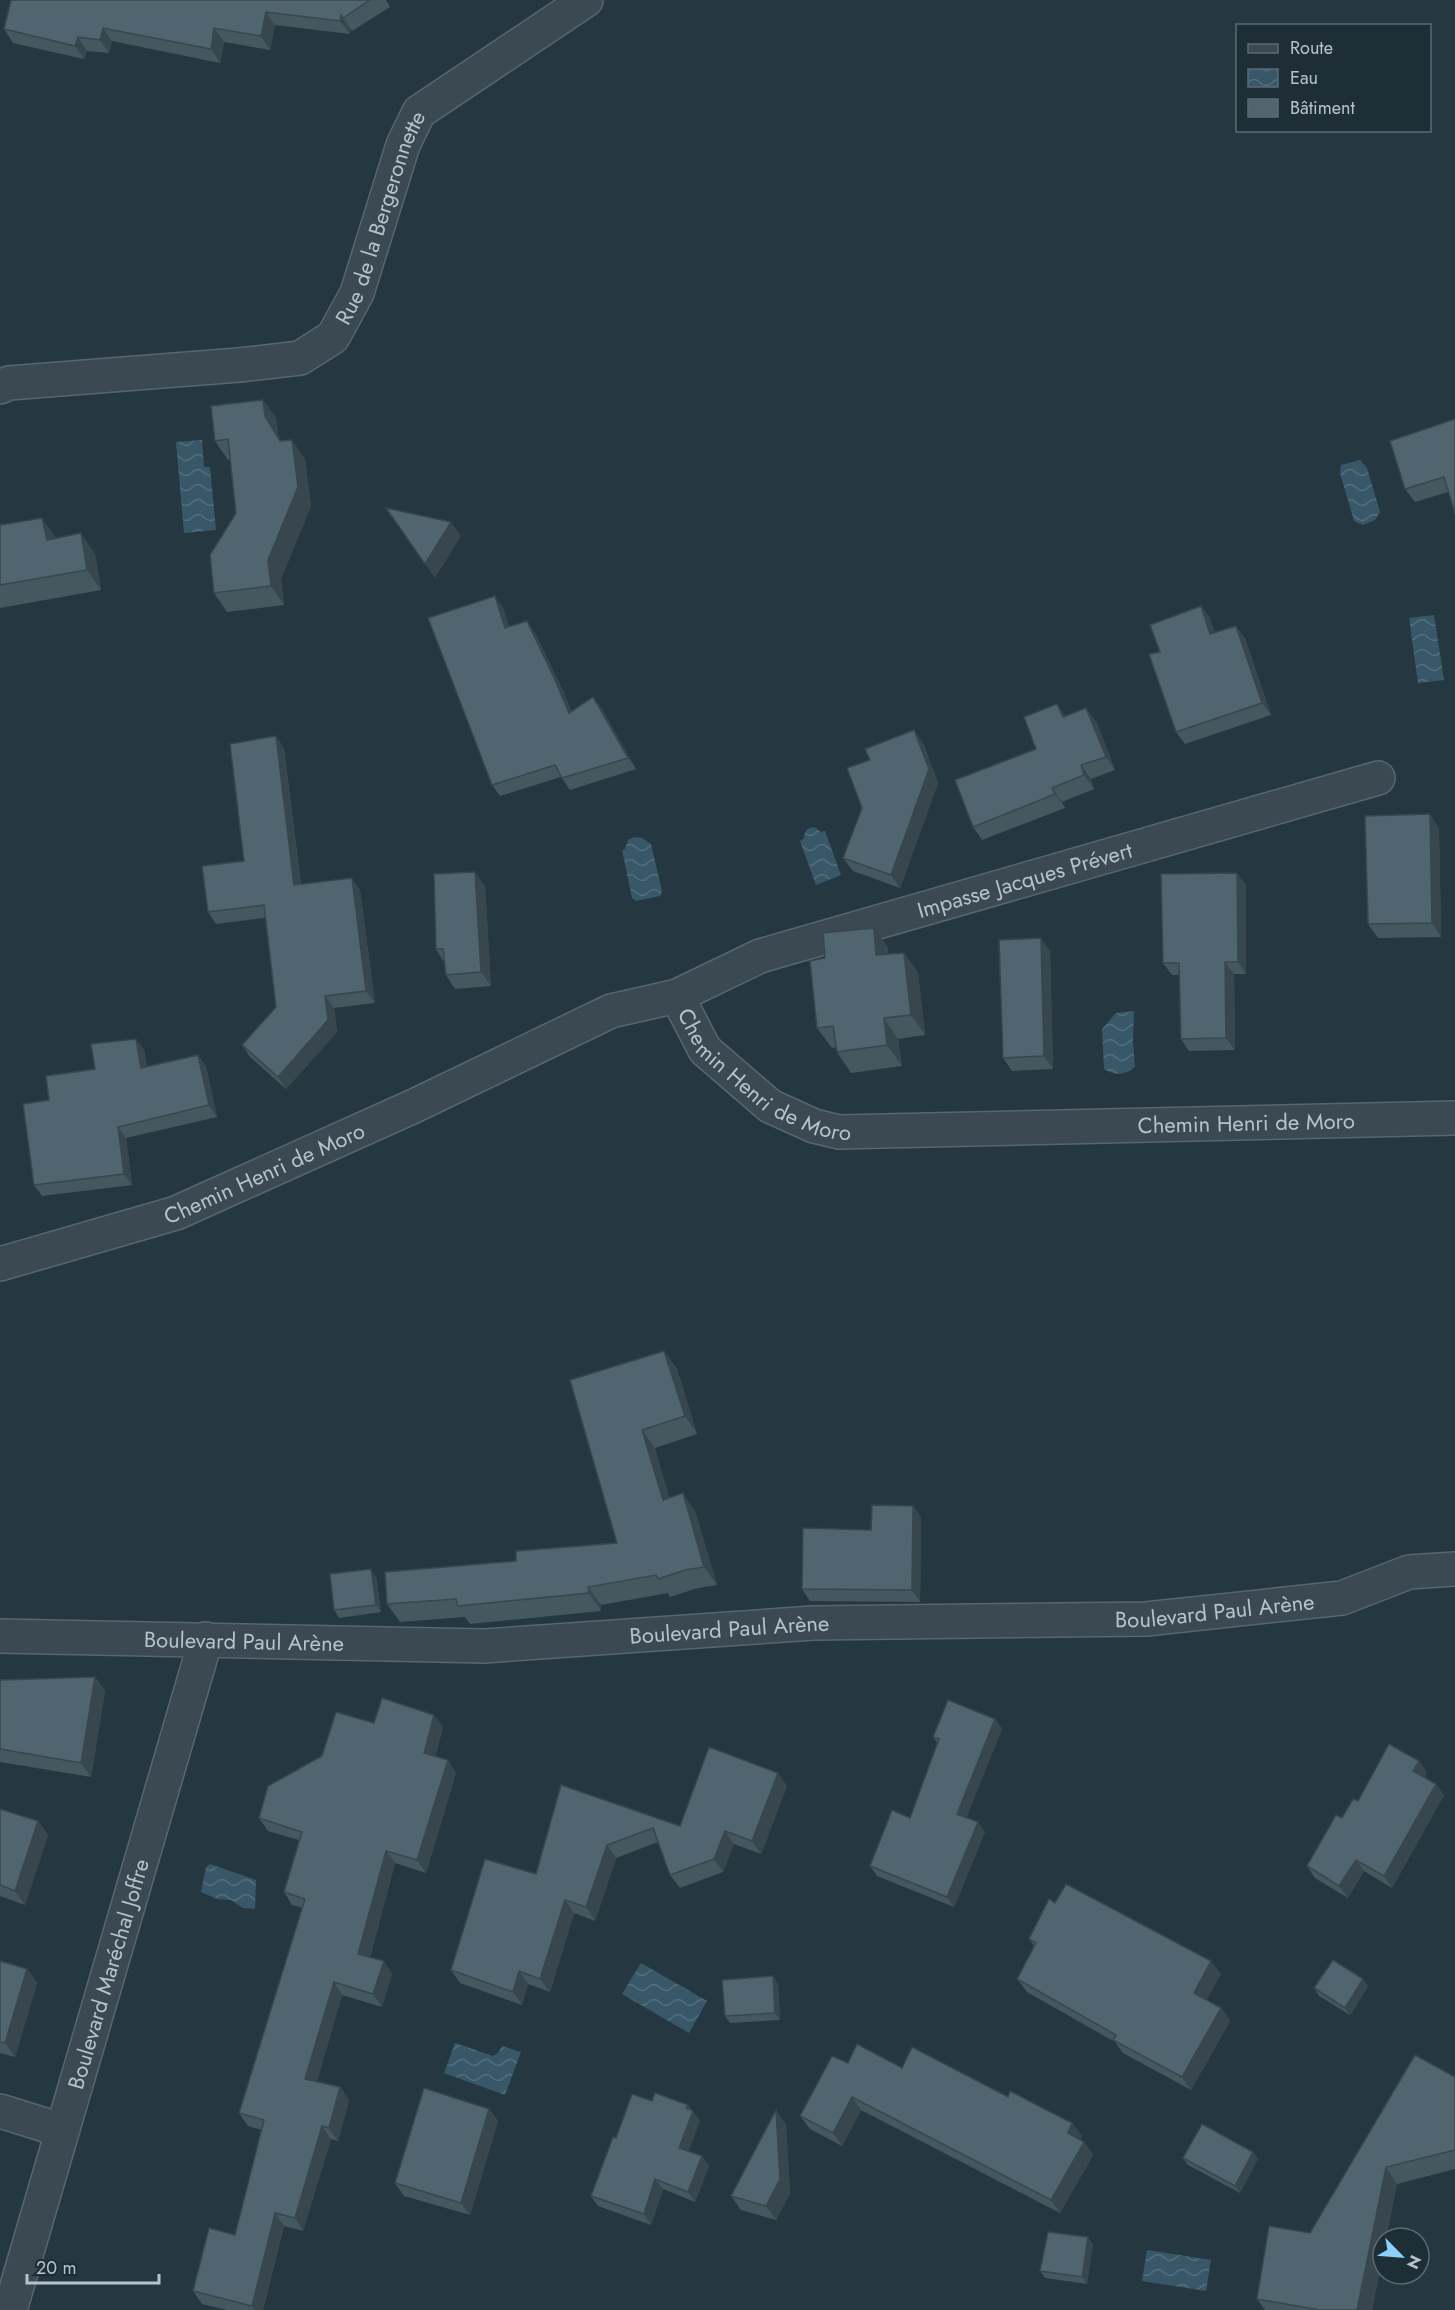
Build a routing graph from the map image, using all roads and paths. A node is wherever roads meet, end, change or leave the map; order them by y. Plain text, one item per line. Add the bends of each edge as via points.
1 (586, 0) edge
2 (3, 383) edge
3 (1378, 778) dead end
4 (677, 996) junction
5 (1455, 1118) edge
6 (0, 1264) edge
7 (1455, 1569) edge
8 (0, 1636) edge
9 (207, 1639) junction
10 (0, 2111) edge
11 (61, 2130) junction
12 (10, 2310) edge

1 - 2 street, Rue de la Bergeronnette via 419,112 404,145 357,293 333,336 300,358
3 - 4 street, Impasse Jacques Prévert via 760,956
4 - 5 street, Chemin Henri de Moro via 705,1050 770,1106 814,1126 839,1131
4 - 6 street, Chemin Henri de Moro via 611,1011 414,1106 176,1213
7 - 9 street, Boulevard Paul Arène via 1409,1572 1342,1598 1146,1619 813,1623 484,1646
8 - 9 street, Boulevard Paul Arène
9 - 11 street, Boulevard Maréchal Joffre
10 - 11 street
11 - 12 street, Boulevard Maréchal Joffre

